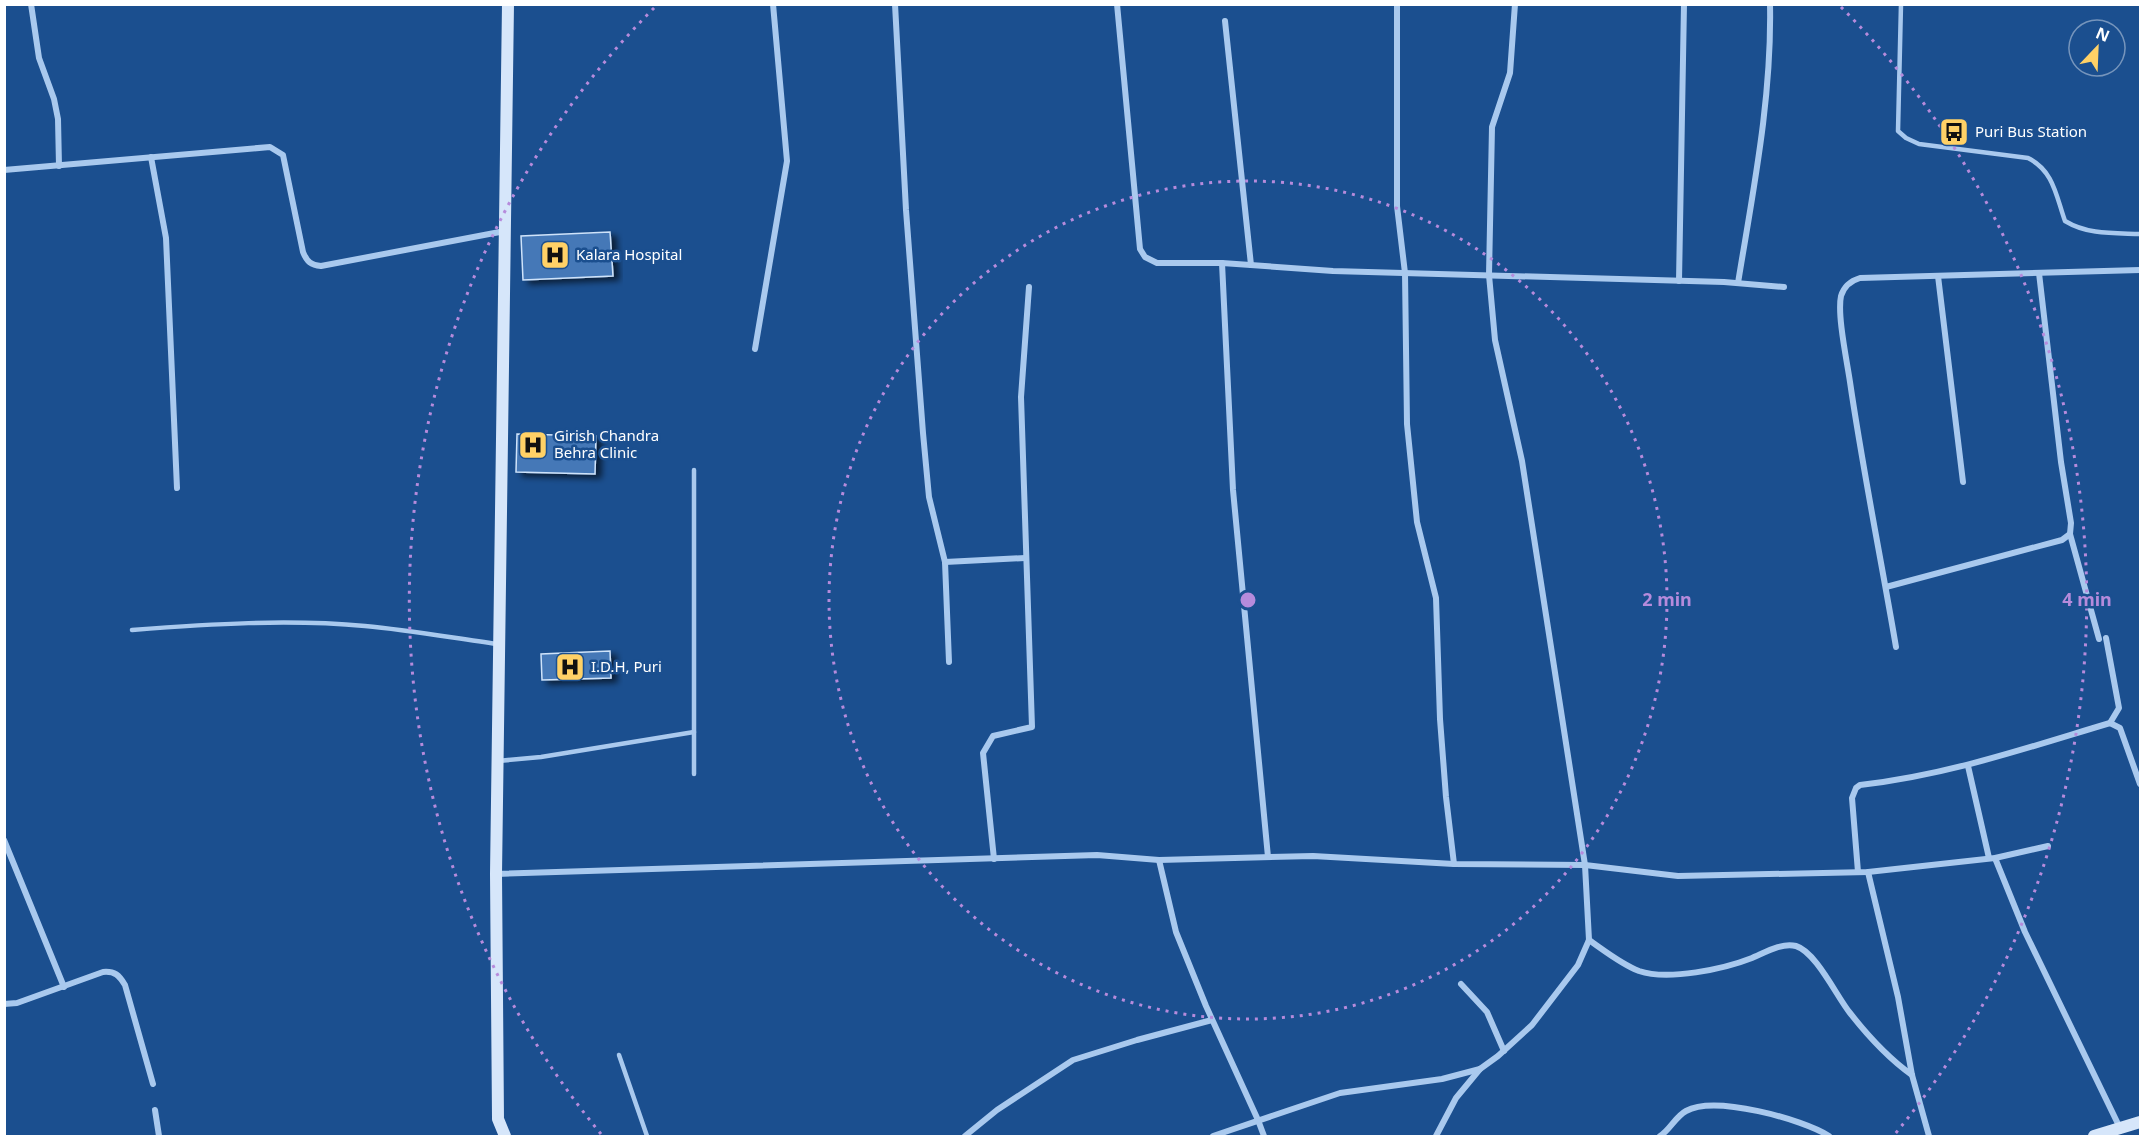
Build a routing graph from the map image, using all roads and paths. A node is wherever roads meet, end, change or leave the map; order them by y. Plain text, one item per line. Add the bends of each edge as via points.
1 (31, 4) edge
2 (508, 4) edge
3 (773, 4) edge
4 (894, 4) edge
5 (1117, 4) edge
6 (1397, 4) edge
7 (1515, 4) edge
8 (1684, 4) edge
9 (1770, 4) edge
10 (1901, 4) edge
11 (1225, 21) dead end
12 (152, 158) junction
13 (58, 166) junction
14 (4, 170) edge
15 (505, 231) junction
16 (2140, 234) edge
17 (1222, 263) junction
18 (1251, 265) junction
19 (2140, 270) edge
20 (1405, 273) junction
21 (2039, 273) junction
22 (1489, 275) junction
23 (1938, 276) junction
24 (1679, 280) junction
25 (1738, 283) junction
26 (1784, 286) dead end
27 (1029, 287) dead end
28 (755, 349) dead end
29 (694, 470) dead end
30 (1963, 482) dead end
31 (177, 488) dead end
32 (2070, 534) junction
33 (1025, 558) junction
34 (945, 562) junction
35 (1886, 587) junction
36 (132, 630) dead end
37 (500, 644) junction
38 (1896, 647) dead end
39 (949, 662) dead end
40 (2110, 723) junction
41 (694, 732) junction
42 (498, 761) junction
43 (1968, 765) junction
44 (694, 774) dead end
45 (2140, 784) edge
46 (4, 840) edge
47 (2048, 846) dead end
48 (1268, 856) junction
49 (1992, 858) junction
50 (994, 859) junction
51 (1159, 860) junction
52 (1454, 864) junction
53 (1585, 865) junction
54 (1868, 872) junction
55 (1858, 873) junction
56 (496, 874) junction
57 (1588, 940) junction
58 (1461, 984) dead end
59 (64, 987) junction
60 (4, 1004) edge
61 (1212, 1020) junction
62 (1504, 1051) junction
63 (619, 1055) dead end
64 (1480, 1069) junction
65 (1912, 1075) junction
66 (153, 1084) dead end
67 (155, 1110) dead end
68 (1258, 1120) junction
69 (2140, 1122) edge
70 (2120, 1128) junction
71 (159, 1137) edge
72 (505, 1137) edge
73 (647, 1137) edge
74 (965, 1137) edge
75 (1213, 1137) edge
76 (1264, 1137) edge
77 (1436, 1137) edge
78 (1659, 1137) edge
79 (1829, 1137) edge
80 (1929, 1137) edge
81 (2094, 1137) edge

1 - 13 street via 39,58 58,118
2 - 15 main road
3 - 28 street via 787,161
4 - 34 street via 923,433 929,497
5 - 17 street via 1140,249 1157,263
6 - 20 street via 1397,206
7 - 22 street via 1510,73 1492,127
8 - 24 street
9 - 25 street via 1768,76 1759,155
10 - 16 lane via 1898,131 1918,144 2028,158 2048,174 2065,221 2089,232
11 - 18 street
12 - 13 street
12 - 15 street via 270,147 277,150 286,164 303,252 313,265
12 - 31 street via 166,238
13 - 14 street
15 - 37 main road
17 - 18 street
17 - 48 street via 1233,490
18 - 20 street
19 - 21 street
20 - 22 street
20 - 52 street via 1407,424 1417,522 1436,598 1440,719
21 - 23 street
21 - 32 street
22 - 24 street
22 - 53 street via 1495,340 1522,461
23 - 30 street
23 - 35 street via 1860,278 1850,281 1841,297 1842,333
24 - 25 street
25 - 26 street
27 - 33 street via 1022,397
29 - 41 lane
32 - 35 street via 2062,540
32 - 40 street via 2103,639 2119,708
33 - 34 street
33 - 50 street via 1032,727 993,736 983,753
34 - 39 street
35 - 38 street
36 - 37 lane via 304,622
37 - 42 main road
40 - 43 street
40 - 45 street via 2120,728
41 - 42 lane
41 - 44 lane
42 - 56 main road
43 - 49 street
43 - 55 street via 1856,788 1852,798
46 - 59 street
47 - 49 street
48 - 51 street
48 - 52 street
49 - 54 street
49 - 70 street
50 - 51 street via 1097,855
50 - 56 street
51 - 61 street via 1176,932
52 - 53 street
53 - 55 street via 1678,876
53 - 57 street
54 - 55 street
54 - 65 street
56 - 72 main road via 498,1119
57 - 62 street via 1578,965 1561,990
57 - 65 street via 1625,964 1660,975 1703,971 1795,946 1814,961 1851,1014 1894,1063
58 - 62 street via 1487,1012
59 - 60 street
59 - 66 street via 103,972 120,976
61 - 68 street
61 - 74 street via 1073,1060 997,1110
62 - 64 street
63 - 73 lane
64 - 68 street via 1442,1079 1340,1093
64 - 77 street via 1456,1098
65 - 80 street
67 - 71 street
68 - 75 street
68 - 76 street
69 - 70 main road
70 - 81 main road
78 - 79 street via 1686,1111 1698,1107 1737,1107 1785,1118

